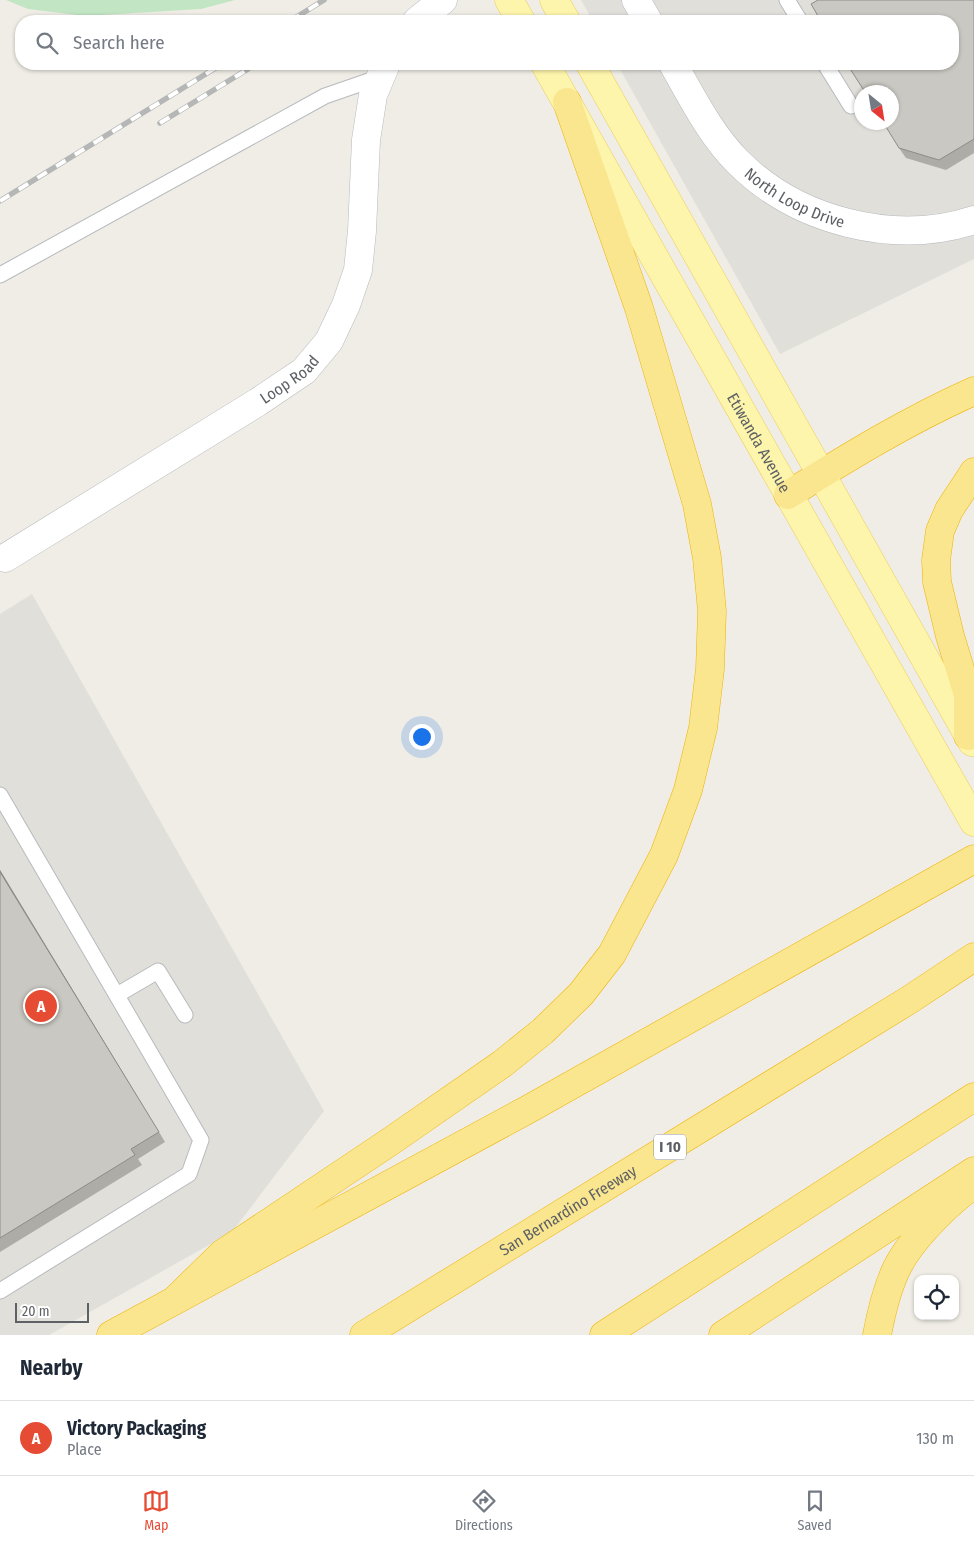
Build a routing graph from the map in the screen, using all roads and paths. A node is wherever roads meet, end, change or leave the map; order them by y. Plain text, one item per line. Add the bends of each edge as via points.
1 (443, 0) edge
2 (509, 0) edge
3 (554, 0) edge
4 (636, 0) edge
5 (787, 0) edge
6 (425, 15) edge
7 (518, 15) edge
8 (563, 15) edge
9 (645, 15) edge
10 (796, 15) edge
11 (383, 70) edge
12 (548, 70) edge
13 (593, 70) edge
14 (676, 70) edge
15 (829, 70) edge
16 (567, 102) junction
17 (851, 106) dead end
18 (974, 220) edge
19 (0, 275) edge
20 (974, 391) edge
21 (974, 472) edge
22 (822, 474) junction
23 (788, 495) junction
24 (2, 559) edge
25 (971, 741) edge
26 (0, 795) edge
27 (974, 822) edge
28 (974, 859) edge
29 (974, 957) edge
30 (117, 995) junction
31 (185, 1015) dead end
32 (974, 1097) edge
33 (974, 1171) edge
34 (974, 1185) edge
35 (0, 1291) edge
36 (176, 1299) junction
37 (111, 1335) edge
38 (364, 1335) edge
39 (604, 1335) edge
40 (723, 1335) edge
41 (877, 1335) edge

1 - 6 street
2 - 7 main road
3 - 8 main road
4 - 9 street
5 - 10 lane
11 - 19 lane via 324,96
11 - 24 street, Loop Road via 373,95 366,140 358,270 329,341 304,371 258,402
12 - 16 main road, Etiwanda Avenue
13 - 22 main road
14 - 18 street, North Loop Drive via 718,138 738,162 766,186 802,207 845,223 889,230 928,230
15 - 17 lane
16 - 23 main road, Etiwanda Avenue
16 - 36 highway via 640,308 697,504 707,558 712,611 710,669 703,728 688,790 664,855 647,888 612,954 581,994 502,1064 222,1254
20 - 22 highway via 851,455
21 - 25 highway via 943,524 936,560 939,590 968,695
22 - 23 highway
22 - 25 main road
23 - 27 main road, Etiwanda Avenue
26 - 30 lane
28 - 36 highway via 527,1110
29 - 38 highway, San Bernardino Freeway / I 10
30 - 31 lane via 158,971
30 - 35 lane via 201,1140 189,1174
32 - 39 highway
33 - 40 highway
34 - 41 highway via 919,1235 895,1271
36 - 37 highway

